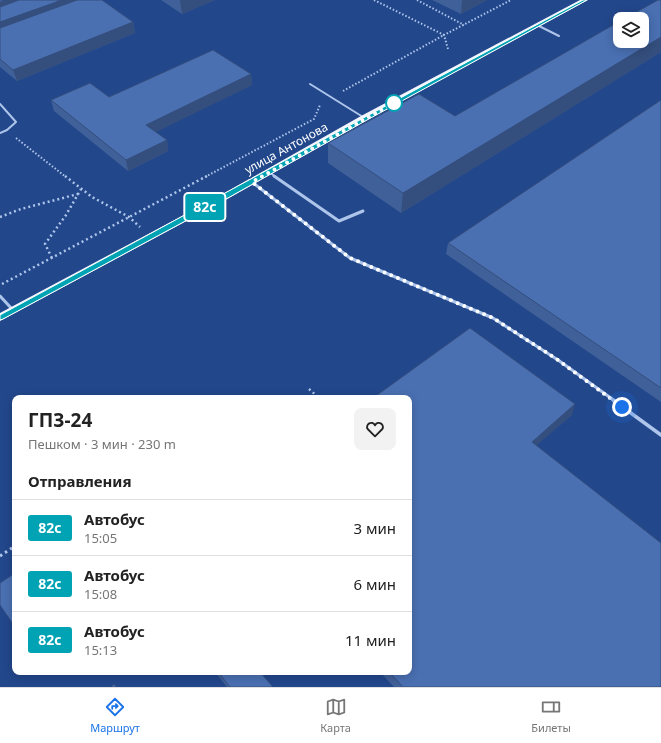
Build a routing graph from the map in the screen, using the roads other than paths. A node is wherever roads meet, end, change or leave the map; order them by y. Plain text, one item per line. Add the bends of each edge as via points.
1 (584, 0) edge
2 (537, 26) junction
3 (559, 36) dead end
4 (310, 84) dead end
5 (0, 104) edge
6 (364, 118) junction
7 (0, 133) edge
8 (269, 172) junction
9 (252, 182) junction
10 (363, 211) dead end
11 (0, 296) edge
12 (13, 310) junction
13 (0, 318) edge
14 (661, 435) edge

1 - 2 main road, улица Антонова
2 - 3 lane
2 - 6 main road, улица Антонова via 409,98
4 - 6 lane
5 - 7 lane via 16,122
6 - 8 main road, улица Антонова
8 - 9 main road, улица Антонова
8 - 10 lane via 339,221
9 - 12 main road, улица Антонова
9 - 14 lane via 350,258 493,318 558,360
11 - 12 lane
12 - 13 main road, улица Антонова

